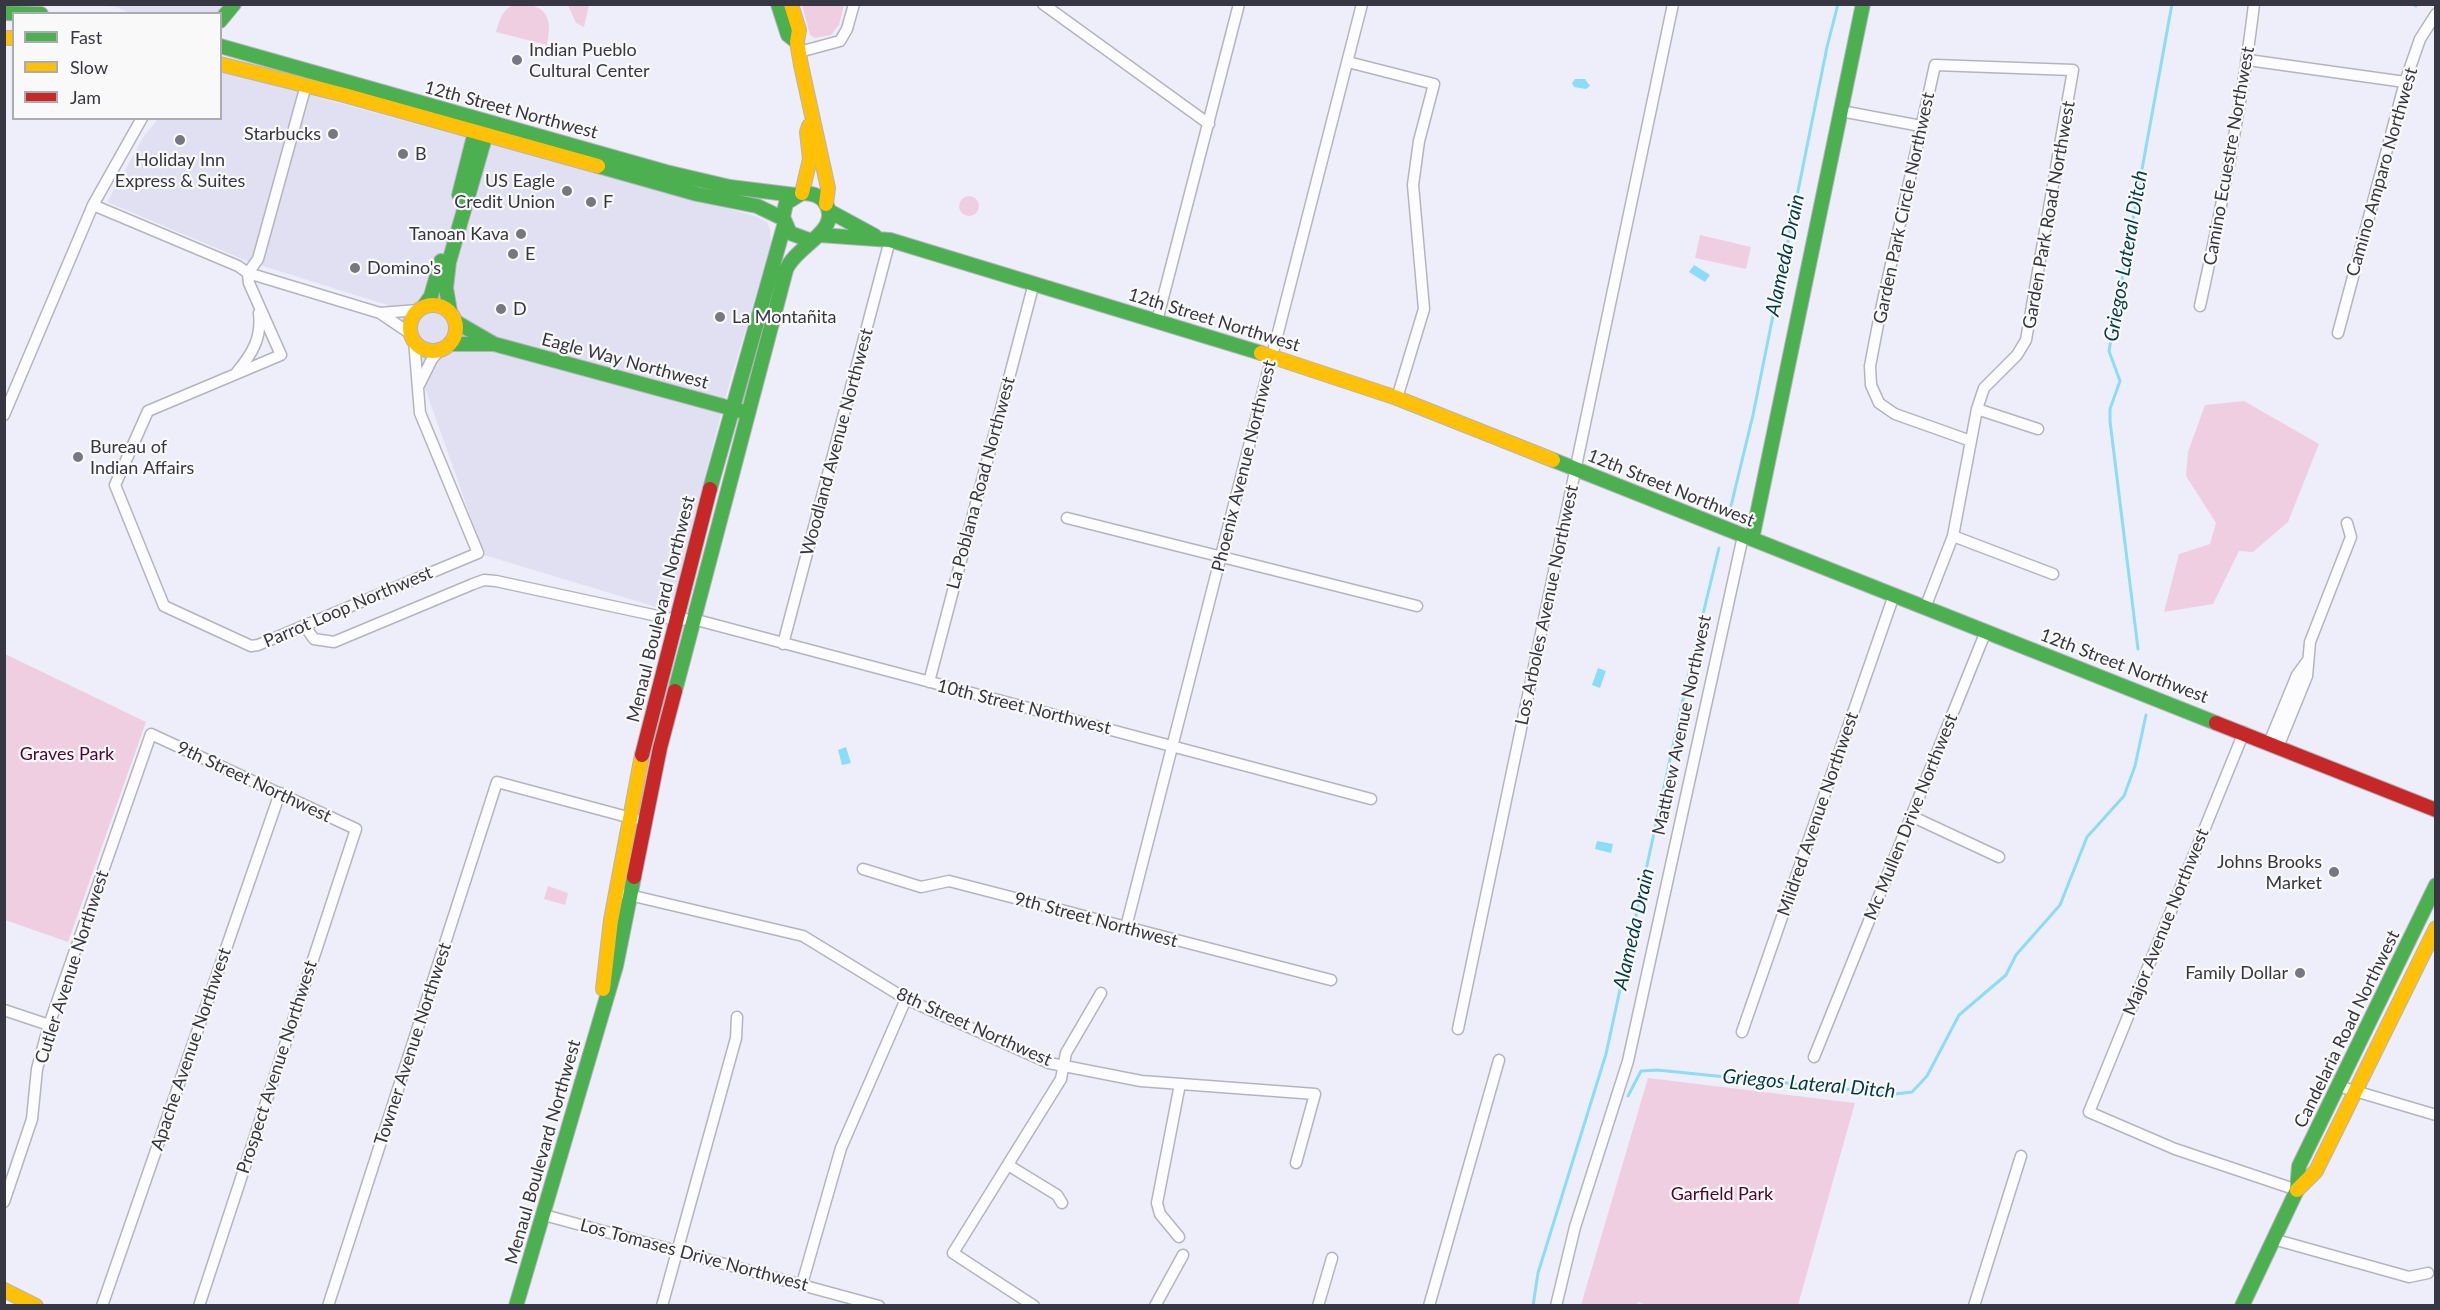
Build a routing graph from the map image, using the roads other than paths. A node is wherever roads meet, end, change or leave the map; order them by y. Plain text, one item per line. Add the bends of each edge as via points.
1 (234, 4) edge
2 (778, 4) edge
3 (791, 4) edge
4 (854, 4) edge
5 (1043, 4) edge
6 (1239, 4) edge
7 (1362, 4) edge
8 (1673, 4) edge
9 (1863, 4) edge
10 (2254, 4) edge
11 (2436, 14) edge
12 (222, 19) edge
13 (222, 47) edge
14 (798, 47) junction
15 (2248, 60) junction
16 (1348, 62) junction
17 (222, 64) edge
18 (2405, 82) junction
19 (306, 85) junction
20 (2073, 85) joint
21 (1841, 111) junction
22 (141, 120) edge
23 (812, 120) junction
24 (1209, 124) junction
25 (1921, 126) junction
26 (481, 129) junction
27 (799, 194) junction
28 (93, 205) junction
29 (828, 208) junction
30 (783, 222) junction
31 (815, 238) junction
32 (885, 240) junction
33 (248, 273) junction
34 (1034, 284) junction
35 (258, 304) junction
36 (2200, 306) dead end
37 (421, 308) junction
38 (380, 313) junction
39 (453, 316) junction
40 (1157, 321) junction
41 (2338, 333) dead end
42 (412, 337) junction
43 (494, 344) junction
44 (445, 347) junction
45 (1272, 356) junction
46 (236, 373) junction
47 (418, 388) junction
48 (1397, 398) junction
49 (731, 409) junction
50 (1977, 409) junction
51 (746, 413) junction
52 (4, 416) edge
53 (2038, 429) dead end
54 (1971, 441) junction
55 (1576, 469) junction
56 (1067, 518) dead end
57 (2347, 523) dead end
58 (1953, 536) junction
59 (1747, 537) junction
60 (1222, 556) junction
61 (2053, 574) dead end
62 (1894, 595) junction
63 (1417, 606) dead end
64 (1925, 608) junction
65 (693, 619) junction
66 (676, 620) junction
67 (304, 625) junction
68 (1986, 631) junction
69 (783, 644) junction
70 (929, 682) junction
71 (2244, 732) junction
72 (151, 734) joint
73 (1172, 745) junction
74 (2274, 745) junction
75 (280, 793) junction
76 (1371, 800) dead end
77 (2436, 810) edge
78 (1911, 816) junction
79 (629, 818) junction
80 (644, 822) junction
81 (356, 829) joint
82 (1999, 857) dead end
83 (863, 869) dead end
84 (2436, 885) edge
85 (616, 892) junction
86 (630, 895) junction
87 (1126, 927) junction
88 (2436, 928) edge
89 (1331, 980) dead end
90 (1101, 993) dead end
91 (906, 999) junction
92 (603, 1007) junction
93 (4, 1010) edge
94 (737, 1017) dead end
95 (49, 1025) junction
96 (1458, 1029) dead end
97 (1742, 1032) dead end
98 (1814, 1057) dead end
99 (1499, 1060) dead end
100 (1064, 1066) junction
101 (1180, 1084) junction
102 (2338, 1086) junction
103 (2355, 1090) junction
104 (2436, 1115) edge
105 (2021, 1156) dead end
106 (1296, 1163) dead end
107 (1008, 1165) junction
108 (2297, 1190) junction
109 (4, 1202) edge
110 (1062, 1203) dead end
111 (543, 1215) junction
112 (1179, 1237) dead end
113 (2273, 1239) junction
114 (676, 1251) junction
115 (1183, 1255) dead end
116 (1332, 1258) dead end
117 (2428, 1273) dead end
118 (802, 1284) junction
119 (4, 1290) edge
120 (36, 1305) edge
121 (102, 1305) edge
122 (199, 1305) edge
123 (328, 1305) edge
124 (516, 1305) edge
125 (662, 1305) edge
126 (879, 1305) edge
127 (1034, 1305) edge
128 (1155, 1305) edge
129 (1318, 1305) edge
130 (1429, 1305) edge
131 (1556, 1305) edge
132 (1974, 1305) edge
133 (2242, 1305) edge

1 - 12 main road
2 - 14 main road via 788,36
3 - 14 main road via 800,30
4 - 14 street via 848,29 840,41
5 - 24 street
6 - 24 street
7 - 16 street, Phoenix Avenue Northwest
8 - 55 street, Los Arboles Avenue Northwest
9 - 21 main road, Matthew Avenue Northwest
10 - 15 street, Camino Ecuestre Northwest
11 - 18 street, Camino Amparo Northwest via 2420,39
13 - 26 main road, 12th Street Northwest
14 - 23 main road
15 - 18 street
15 - 36 street, Camino Ecuestre Northwest
16 - 45 street, Phoenix Avenue Northwest
16 - 48 street via 1434,84 1419,141 1413,185 1424,309
17 - 19 main road, 12th Street Northwest
18 - 41 street, Camino Amparo Northwest
19 - 26 main road, 12th Street Northwest
19 - 33 street via 258,259
20 - 25 street, Garden Park Circle Northwest via 2073,70 1935,65
20 - 50 street, Garden Park Road Northwest via 2026,340 2017,356 1984,388
21 - 25 street
21 - 59 main road, Matthew Avenue Northwest
22 - 28 street
23 - 27 main road via 807,132 809,169
23 - 29 main road via 828,188
24 - 40 street
25 - 54 street, Garden Park Circle Northwest via 1878,324 1870,366 1871,385 1880,403 1895,414
26 - 27 main road, 12th Street Northwest via 744,190
26 - 30 main road, 12th Street Northwest via 697,194 757,206
26 - 37 main road via 435,286
26 - 39 main road via 449,262 446,288
27 - 29 main road via 814,194
27 - 30 main road via 786,203
28 - 33 street
28 - 52 street
29 - 31 main road via 828,227
29 - 32 main road, 12th Street Northwest
30 - 31 main road via 794,237
30 - 49 main road, Menaul Boulevard Northwest
31 - 32 main road, 12th Street Northwest
31 - 51 main road, Menaul Boulevard Northwest via 791,259 787,269
32 - 34 main road, 12th Street Northwest
32 - 69 street, Woodland Avenue Northwest
33 - 35 street, Parrot Loop Northwest
33 - 38 street
34 - 40 main road, 12th Street Northwest
34 - 70 street, La Poblana Road Northwest
35 - 46 street via 259,336 250,357
35 - 46 street, Parrot Loop Northwest via 280,355
37 - 38 street
37 - 39 main road via 438,305
37 - 42 main road via 411,321
38 - 42 street
39 - 43 main road, Eagle Way Northwest
39 - 44 main road via 454,337
40 - 45 main road, 12th Street Northwest
42 - 44 main road via 425,349
42 - 47 street
43 - 44 main road, Eagle Way Northwest
43 - 49 main road, Eagle Way Northwest
44 - 47 street via 432,359
45 - 48 main road, 12th Street Northwest
45 - 60 street, Phoenix Avenue Northwest
46 - 67 street, Parrot Loop Northwest via 148,411 115,485 168,609 251,646
47 - 67 street, Parrot Loop Northwest via 420,412 478,553
48 - 55 main road, 12th Street Northwest
49 - 51 main road, Eagle Way Northwest
49 - 66 main road, Menaul Boulevard Northwest
50 - 53 street
50 - 54 street, Garden Park Road Northwest
51 - 65 main road, Menaul Boulevard Northwest
54 - 58 street, Garden Park Road Northwest
55 - 59 main road, 12th Street Northwest
55 - 96 street, Los Arboles Avenue Northwest
56 - 60 street
57 - 74 street via 2351,537
58 - 61 street
58 - 64 street, Garden Park Road Northwest
59 - 62 main road, 12th Street Northwest
59 - 131 street, Matthew Avenue Northwest via 1628,1061 1575,1227
60 - 63 street
60 - 73 street, Phoenix Avenue Northwest
62 - 64 main road, 12th Street Northwest
62 - 97 street, Mildred Avenue Northwest
64 - 68 main road, 12th Street Northwest
65 - 66 street, 10th Street Northwest
65 - 69 street, 10th Street Northwest
65 - 80 main road, Menaul Boulevard Northwest
66 - 67 street, 10th Street Northwest via 484,580 334,642 314,639
66 - 79 main road, Menaul Boulevard Northwest
68 - 71 main road, 12th Street Northwest
68 - 78 street, Mc Mullen Drive Northwest
69 - 70 street, 10th Street Northwest
70 - 73 street, 10th Street Northwest
71 - 74 main road, 12th Street Northwest
71 - 108 street, Major Avenue Northwest via 2089,1112 2175,1149
72 - 75 street, 9th Street Northwest
72 - 95 street, Cutler Avenue Northwest
73 - 76 street, 10th Street Northwest
73 - 87 street, Phoenix Avenue Northwest
74 - 77 main road, 12th Street Northwest
75 - 81 street, 9th Street Northwest
75 - 121 street, Apache Avenue Northwest
78 - 82 street
78 - 98 street, Mc Mullen Drive Northwest
79 - 80 street
79 - 85 main road, Menaul Boulevard Northwest
79 - 123 street, Towner Avenue Northwest via 497,782
80 - 86 main road, Menaul Boulevard Northwest
81 - 122 street, Prospect Avenue Northwest
83 - 87 street, 9th Street Northwest via 921,887 949,881
84 - 102 main road, Candelaria Road Northwest
85 - 86 street, 8th Street Northwest
85 - 92 main road, Menaul Boulevard Northwest via 604,963
86 - 91 street, 8th Street Northwest via 803,936
86 - 92 main road, Menaul Boulevard Northwest via 616,966
87 - 89 street, 9th Street Northwest
88 - 103 main road, Candelaria Road Northwest
90 - 100 street via 1066,1053
91 - 100 street, 8th Street Northwest
91 - 118 street via 841,1148
92 - 111 main road, Menaul Boulevard Northwest
93 - 95 street
94 - 114 street via 736,1038
95 - 109 street, Cutler Avenue Northwest via 37,1069 32,1119
99 - 130 street
100 - 101 street, 8th Street Northwest via 1141,1081
100 - 107 street via 1061,1079
101 - 106 street, 8th Street Northwest via 1315,1094
101 - 112 street via 1157,1203 1160,1214
102 - 103 street
102 - 108 main road, Candelaria Road Northwest via 2299,1166
103 - 104 street
103 - 108 main road, Candelaria Road Northwest via 2316,1172
105 - 132 street
107 - 110 street via 1057,1195
107 - 127 street via 953,1252
108 - 113 main road, Candelaria Road Northwest
111 - 114 street, Los Tomases Drive Northwest
111 - 124 main road, Menaul Boulevard Northwest
113 - 117 street via 2409,1277
113 - 133 main road, Candelaria Road Northwest
114 - 118 street, Los Tomases Drive Northwest
114 - 125 street
115 - 128 street
116 - 129 street
118 - 126 street, Los Tomases Drive Northwest
119 - 120 main road

